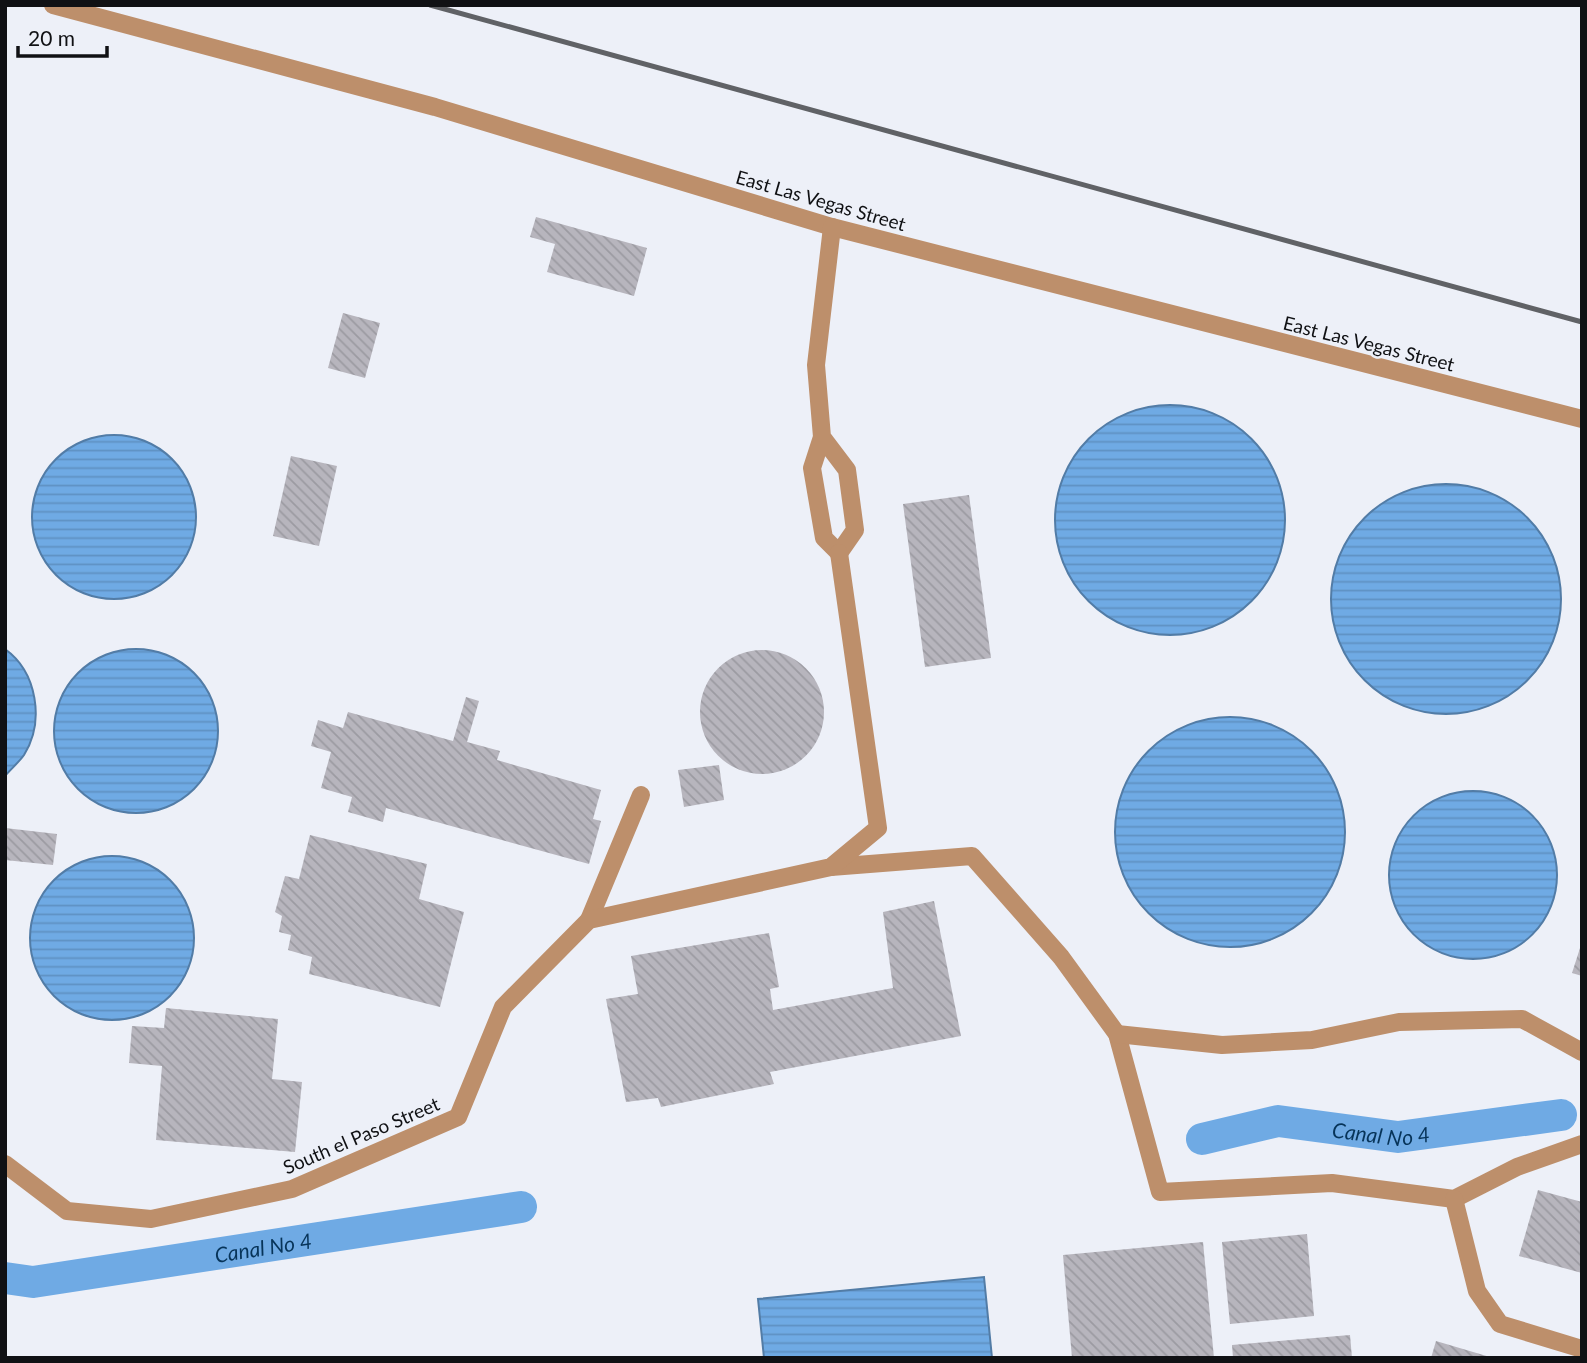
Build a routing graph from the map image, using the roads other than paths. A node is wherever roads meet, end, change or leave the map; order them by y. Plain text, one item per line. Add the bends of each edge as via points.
1 (53, 5) edge
2 (832, 227) junction
3 (1582, 419) edge
4 (822, 437) junction
5 (839, 553) junction
6 (640, 795) dead end
7 (831, 867) junction
8 (589, 920) junction
9 (1117, 1034) junction
10 (1582, 1052) edge
11 (1582, 1144) edge
12 (5, 1164) edge
13 (1454, 1199) junction
14 (1582, 1349) edge

1 - 2 street, East Las Vegas Street via 435,107
2 - 3 street, East Las Vegas Street
2 - 4 street via 816,365
4 - 5 street via 812,468 824,538
4 - 5 street via 847,470 855,530
5 - 7 street via 878,828
6 - 8 street
7 - 8 street
7 - 9 street via 972,856 1061,957
8 - 12 street, South el Paso Street via 503,1007 458,1117 292,1189 151,1219 67,1211
9 - 10 street via 1222,1045 1312,1040 1399,1022 1522,1019
9 - 13 street via 1160,1192 1332,1183
11 - 13 street via 1517,1167
13 - 14 street via 1477,1291 1500,1324

